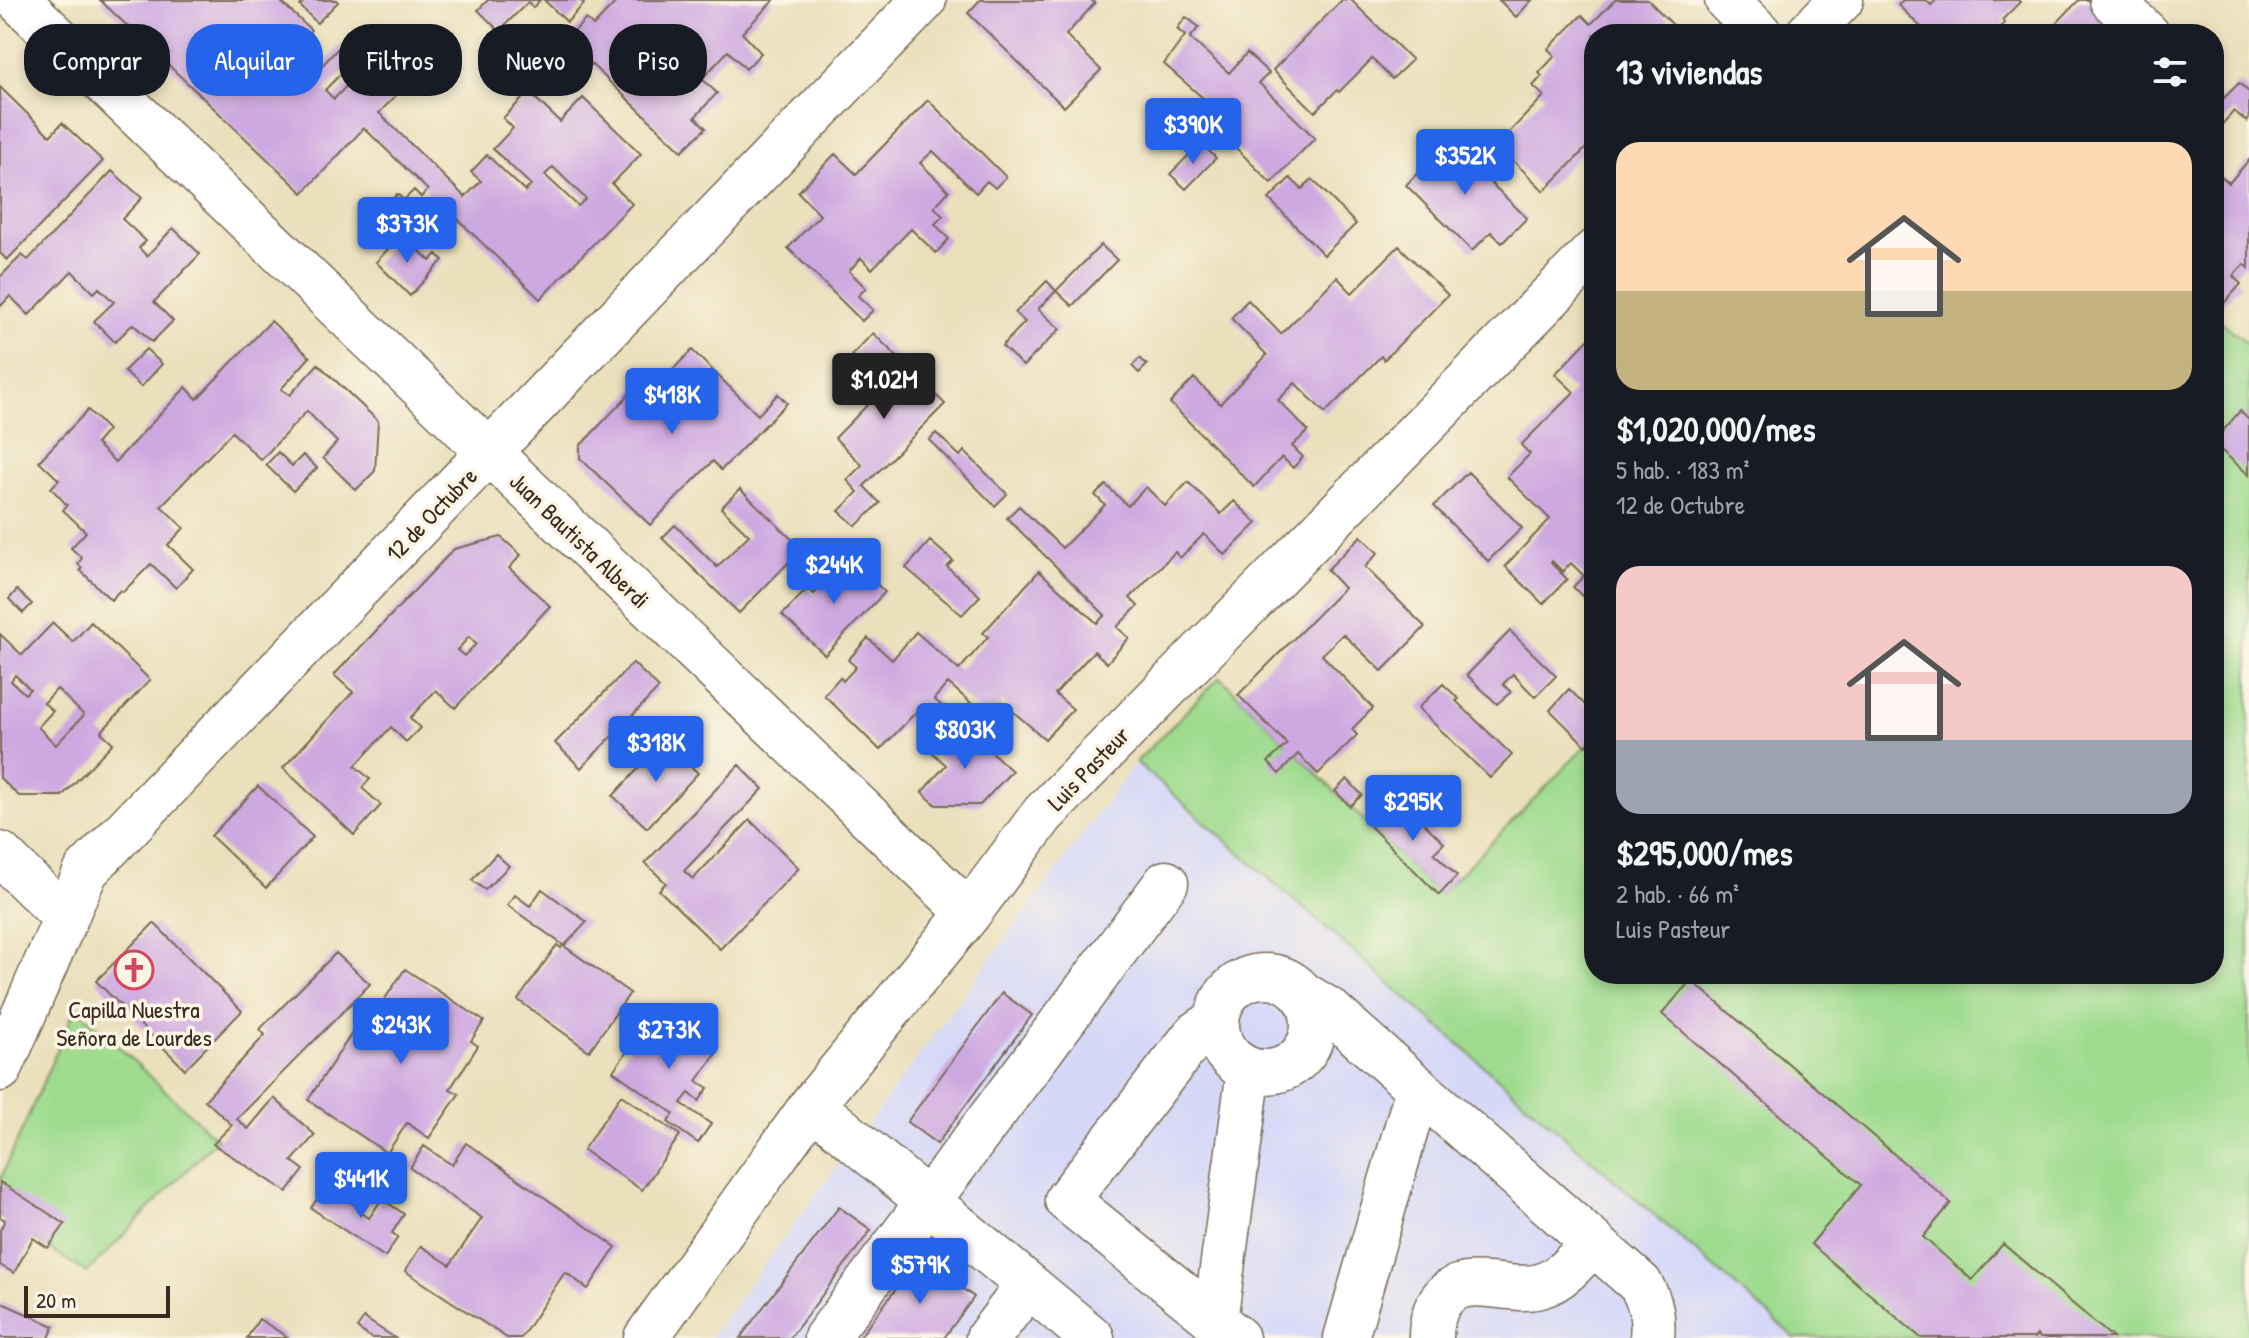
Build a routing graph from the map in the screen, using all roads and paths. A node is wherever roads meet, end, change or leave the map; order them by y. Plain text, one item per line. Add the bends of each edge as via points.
1 (18, 0) edge
2 (1727, 0) edge
3 (1841, 0) edge
4 (2112, 0) edge
5 (920, 1) edge
6 (1750, 24) edge
7 (1818, 24) edge
8 (2137, 24) edge
9 (1584, 262) edge
10 (489, 453) junction
11 (0, 854) edge
12 (1166, 883) dead end
13 (969, 913) junction
14 (66, 918) junction
15 (1306, 996) junction
16 (1217, 1020) junction
17 (0, 1069) edge
18 (1249, 1070) junction
19 (1418, 1088) junction
20 (812, 1105) junction
21 (929, 1202) junction
22 (1593, 1242) junction
23 (1028, 1285) junction
24 (1226, 1329) edge
25 (646, 1338) edge
26 (826, 1338) edge
27 (988, 1338) edge
28 (1092, 1338) edge
29 (1346, 1338) edge
30 (1431, 1338) edge
31 (1652, 1338) edge

1 - 10 street, Juan Bautista Alberdi
2 - 6 street
3 - 7 street
4 - 8 street
5 - 10 street, 12 de Octubre
9 - 13 street, Luis Pasteur via 1043,814
10 - 13 street, Juan Bautista Alberdi
10 - 14 street, 12 de Octubre via 86,871
11 - 14 street
12 - 21 street
13 - 20 street, Luis Pasteur
14 - 17 street, 12 de Octubre
15 - 16 street via 1290,981 1269,975 1247,978 1229,990
15 - 18 street via 1314,1017 1312,1039 1301,1058 1282,1070
15 - 19 street
16 - 18 street via 1224,1052
16 - 24 street via 1195,1035 1067,1200
18 - 24 street
19 - 22 street
19 - 29 street
20 - 21 street
20 - 25 street, Luis Pasteur
21 - 23 street
21 - 26 street
22 - 30 street via 1544,1285 1453,1288 1434,1314
22 - 31 street via 1640,1284 1652,1310
23 - 27 street
23 - 28 street

